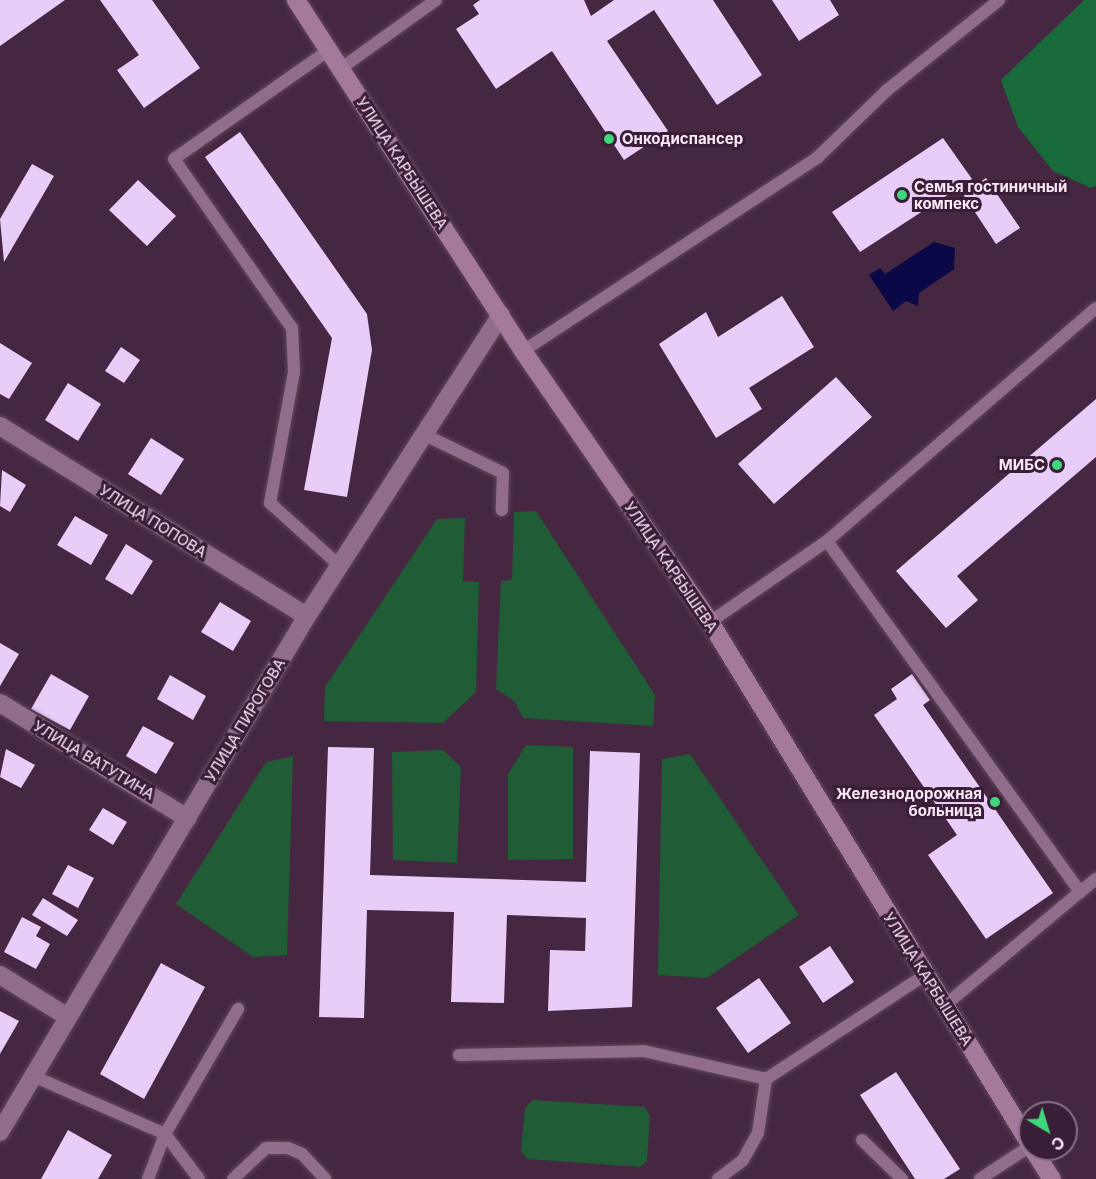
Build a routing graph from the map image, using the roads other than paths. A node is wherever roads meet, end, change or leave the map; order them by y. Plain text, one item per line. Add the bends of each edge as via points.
1 (296, 0) edge
2 (435, 0) edge
3 (999, 0) edge
4 (329, 50) junction
5 (340, 69) junction
6 (1096, 308) edge
7 (501, 315) junction
8 (523, 351) junction
9 (0, 426) edge
10 (423, 434) junction
11 (502, 510) dead end
12 (827, 541) junction
13 (340, 566) junction
14 (307, 616) junction
15 (710, 622) junction
16 (0, 703) edge
17 (187, 818) junction
18 (1096, 879) edge
19 (1080, 892) junction
20 (0, 975) edge
21 (925, 975) junction
22 (944, 1006) junction
23 (238, 1009) dead end
24 (68, 1017) junction
25 (459, 1055) dead end
26 (33, 1076) junction
27 (766, 1079) junction
28 (1018, 1126) edge
29 (0, 1132) edge
30 (165, 1134) junction
31 (862, 1140) dead end
32 (1018, 1153) edge
33 (1041, 1161) edge
34 (148, 1179) edge
35 (199, 1179) edge
36 (233, 1179) edge
37 (325, 1179) edge
38 (718, 1179) edge
39 (902, 1179) edge
40 (980, 1179) edge
41 (1052, 1179) edge

1 - 4 main road, УЛИЦА КАРБЫШЕВА
2 - 5 lane
3 - 8 lane via 886,91 819,157
4 - 5 main road, УЛИЦА КАРБЫШЕВА
4 - 13 lane via 174,159 292,328 294,372 270,503
5 - 7 main road, УЛИЦА КАРБЫШЕВА
6 - 12 lane
7 - 8 main road, УЛИЦА КАРБЫШЕВА
7 - 10 street, УЛИЦА ПИРОГОВА
8 - 15 main road, УЛИЦА КАРБЫШЕВА
9 - 14 street, УЛИЦА ПОПОВА
10 - 11 lane via 503,472
10 - 13 street, УЛИЦА ПИРОГОВА
12 - 15 lane
12 - 19 lane
13 - 14 street, УЛИЦА ПИРОГОВА
14 - 17 street, УЛИЦА ПИРОГОВА
15 - 21 main road, УЛИЦА КАРБЫШЕВА
16 - 17 street, УЛИЦА ВАТУТИНА
17 - 24 street, УЛИЦА ПИРОГОВА
18 - 19 lane
19 - 22 lane
20 - 24 street
21 - 22 main road, УЛИЦА КАРБЫШЕВА
21 - 27 lane
22 - 28 main road, УЛИЦА КАРБЫШЕВА
23 - 30 lane
24 - 26 street, УЛИЦА ПИРОГОВА
25 - 27 lane via 644,1051
26 - 29 street, УЛИЦА ПИРОГОВА
26 - 30 lane
27 - 38 lane via 758,1133 743,1160
30 - 34 lane
30 - 35 lane
31 - 39 lane
32 - 40 lane
33 - 41 main road
36 - 37 lane via 266,1148 288,1148

